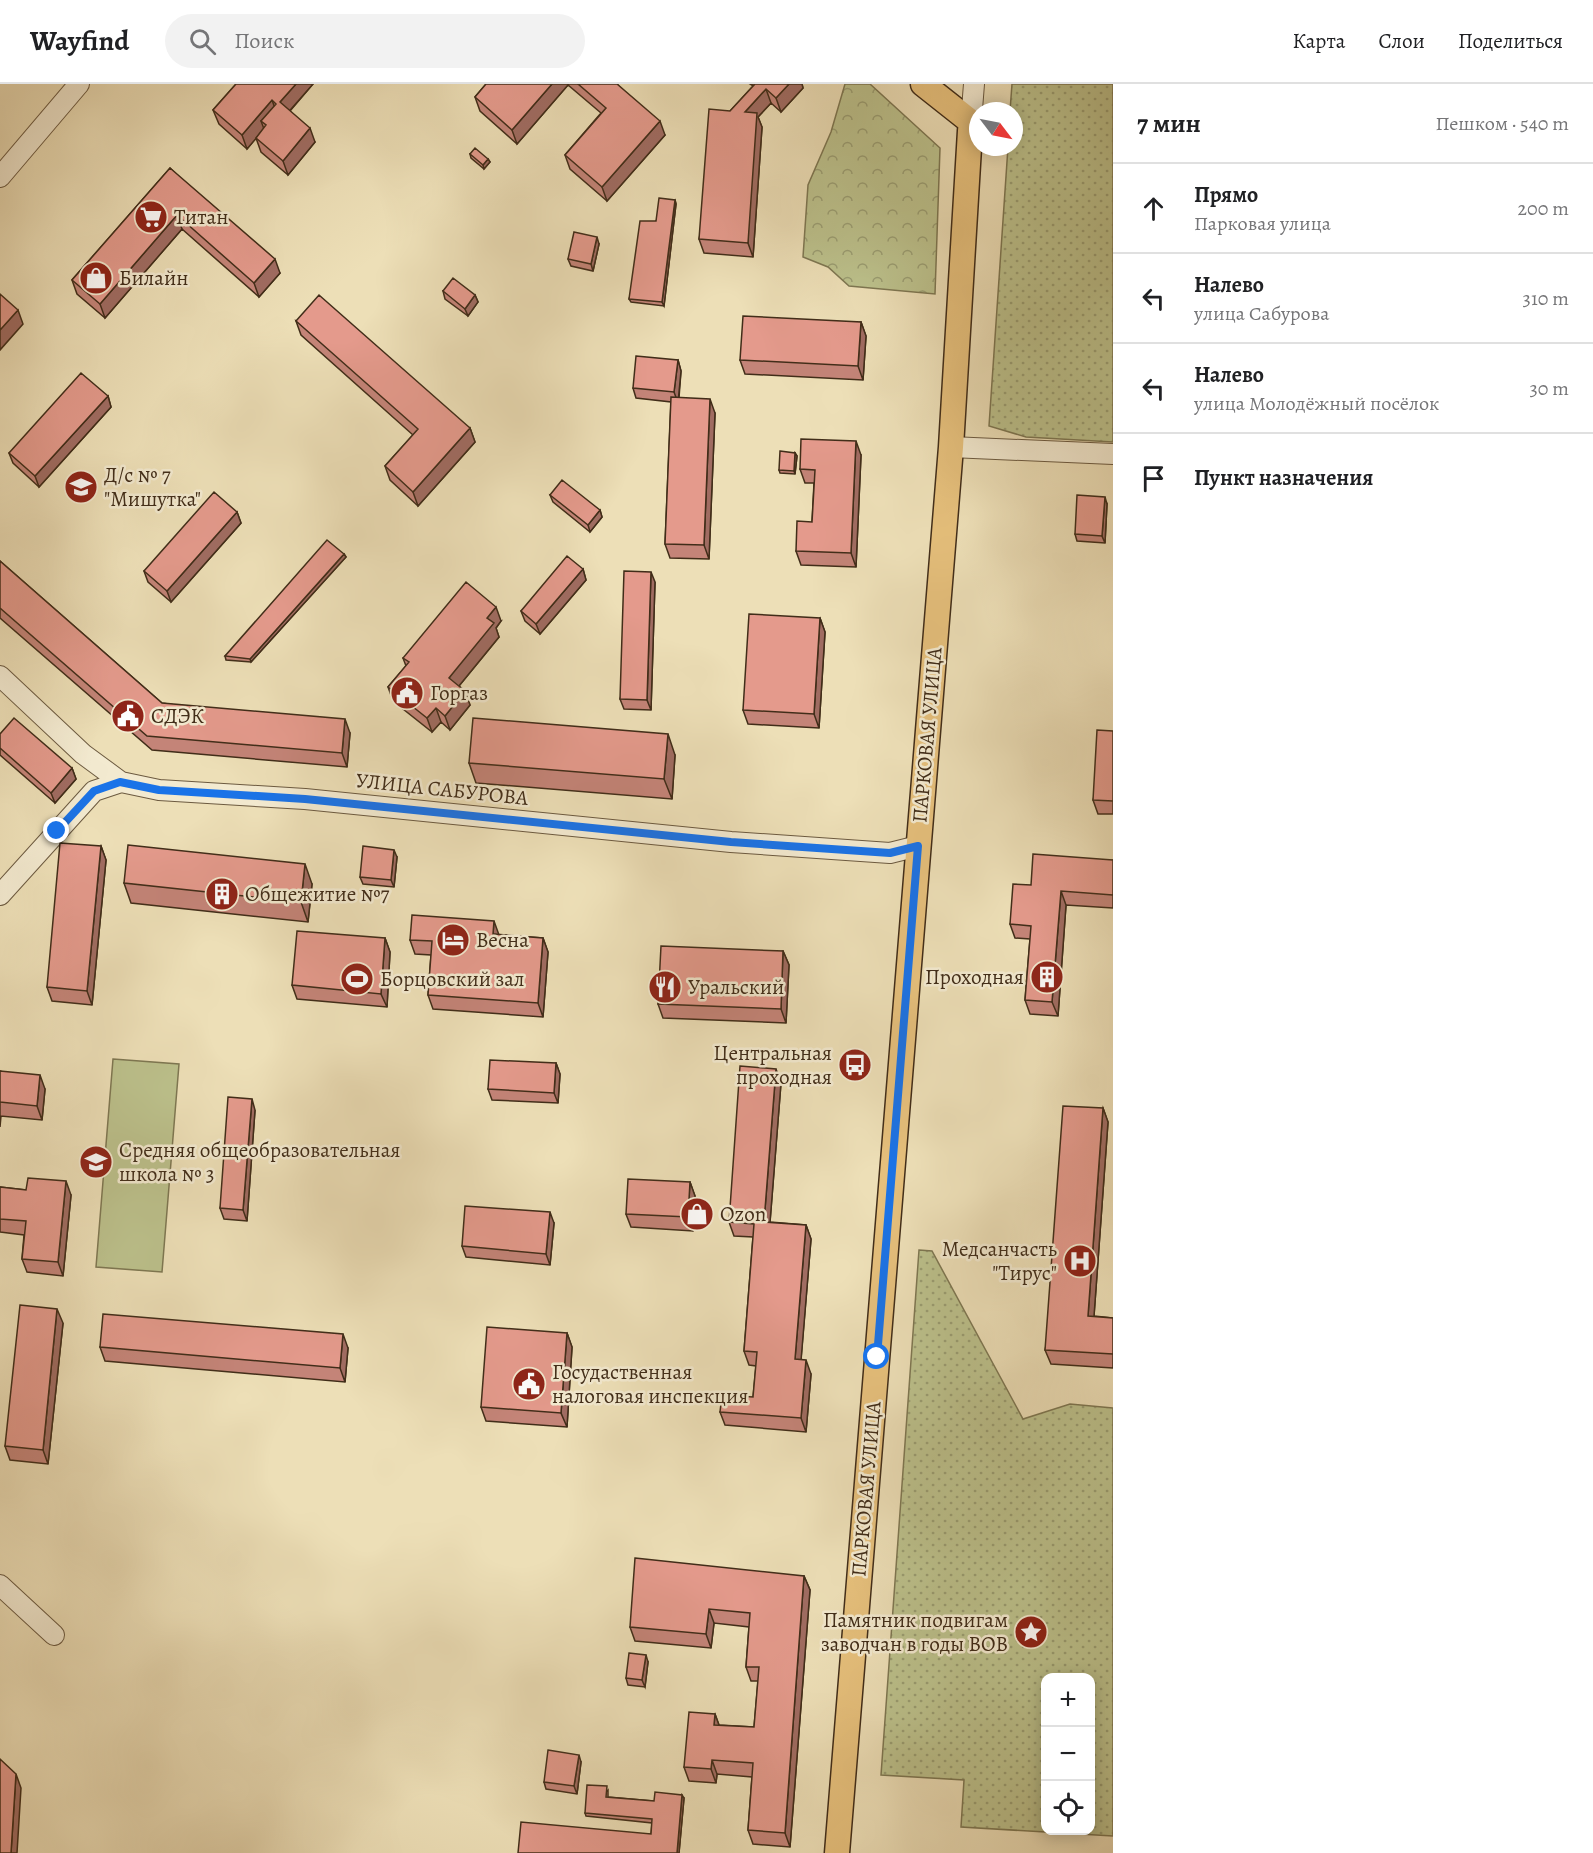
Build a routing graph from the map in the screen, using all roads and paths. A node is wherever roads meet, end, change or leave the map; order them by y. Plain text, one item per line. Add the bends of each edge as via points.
1 (79, 84) edge
2 (923, 84) edge
3 (974, 84) edge
4 (973, 102) edge
5 (969, 121) edge
6 (969, 155) edge
7 (0, 177) edge
8 (951, 447) junction
9 (1113, 454) edge
10 (0, 676) edge
11 (120, 782) junction
12 (918, 846) junction
13 (0, 895) edge
14 (0, 1585) edge
15 (54, 1635) dead end
16 (837, 1853) edge

1 - 7 street
2 - 5 main road
3 - 4 street, ПАРКОВАЯ УЛИЦА
6 - 8 main road, ПАРКОВАЯ УЛИЦА
8 - 9 street
8 - 12 main road, ПАРКОВАЯ УЛИЦА
10 - 11 street, УЛИЦА САБУРОВА via 83,754
11 - 12 street, УЛИЦА САБУРОВА via 159,790 316,800 731,842 890,853
11 - 13 street via 94,791
12 - 16 main road, ПАРКОВАЯ УЛИЦА
14 - 15 street

